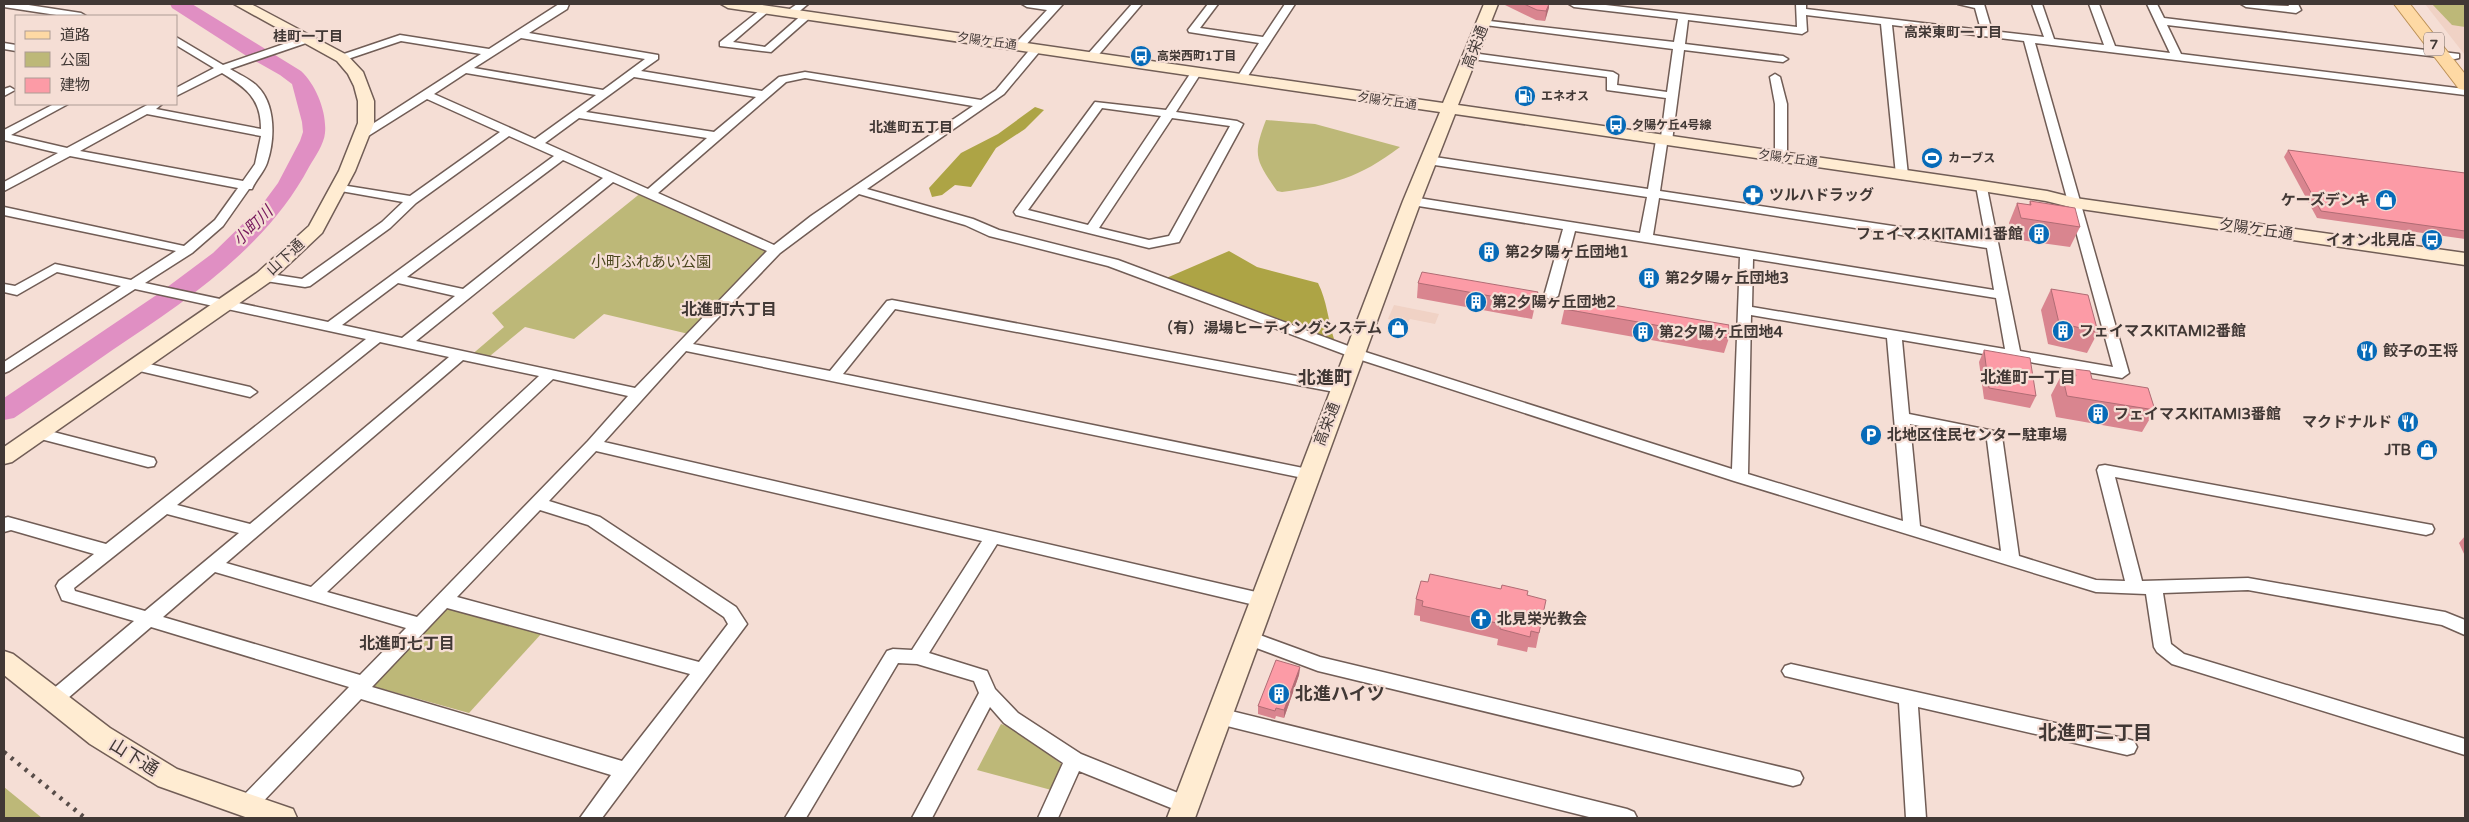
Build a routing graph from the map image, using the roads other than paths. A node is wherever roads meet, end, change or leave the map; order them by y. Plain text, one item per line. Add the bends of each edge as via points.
1 (12, 4) edge
2 (241, 4) edge
3 (564, 4) edge
4 (728, 4) edge
5 (1027, 4) edge
6 (1136, 4) edge
7 (1212, 4) edge
8 (1290, 4) edge
9 (1574, 4) edge
10 (1963, 4) edge
11 (2037, 4) edge
12 (2094, 4) edge
13 (2152, 4) edge
14 (2246, 4) edge
15 (2292, 4) edge
16 (2402, 4) edge
17 (2414, 4) edge
18 (1980, 5) edge
19 (1056, 6) edge
20 (1801, 7) edge
21 (765, 9) junction
22 (4, 10) edge
23 (800, 11) edge
24 (1488, 13) edge
25 (75, 15) edge
26 (1682, 17) junction
27 (1886, 21) junction
28 (2160, 21) junction
29 (1987, 34) junction
30 (520, 35) junction
31 (2029, 39) junction
32 (1266, 40) junction
33 (2050, 41) junction
34 (300, 42) junction
35 (178, 43) edge
36 (1019, 46) junction
37 (1680, 47) junction
38 (1036, 49) junction
39 (2111, 49) junction
40 (492, 53) junction
41 (1472, 56) junction
42 (2177, 56) junction
43 (1091, 57) junction
44 (342, 58) junction
45 (1783, 59) dead end
46 (2454, 60) edge
47 (223, 68) junction
48 (465, 70) junction
49 (632, 73) junction
50 (1196, 73) junction
51 (1775, 77) dead end
52 (1241, 79) junction
53 (2465, 85) edge
54 (4, 89) edge
55 (178, 92) edge
56 (2465, 92) edge
57 (4, 93) edge
58 (604, 93) junction
59 (427, 95) junction
60 (764, 95) junction
61 (1673, 96) junction
62 (983, 104) junction
63 (60, 105) edge
64 (155, 105) edge
65 (144, 110) junction
66 (1450, 110) junction
67 (577, 114) junction
68 (1168, 114) junction
69 (507, 132) junction
70 (268, 134) junction
71 (4, 135) edge
72 (361, 136) junction
73 (717, 136) junction
74 (1664, 141) junction
75 (536, 144) junction
76 (68, 152) junction
77 (561, 156) junction
78 (1781, 157) junction
79 (1428, 160) junction
80 (1902, 175) junction
81 (611, 178) junction
82 (248, 186) junction
83 (339, 186) junction
84 (1982, 186) junction
85 (4, 187) edge
86 (858, 190) junction
87 (648, 195) junction
88 (1653, 195) junction
89 (2073, 199) junction
90 (412, 200) junction
91 (1412, 201) junction
92 (4, 211) edge
93 (1570, 226) junction
94 (1092, 229) junction
95 (1646, 238) junction
96 (1993, 244) junction
97 (188, 250) junction
98 (775, 250) junction
99 (2465, 252) edge
100 (1747, 254) junction
101 (2465, 260) edge
102 (264, 277) junction
103 (396, 278) junction
104 (134, 284) junction
105 (4, 288) edge
106 (466, 294) junction
107 (2003, 295) junction
108 (1552, 296) dead end
109 (222, 305) junction
110 (1745, 310) junction
111 (331, 327) junction
112 (1894, 335) junction
113 (377, 337) junction
114 (404, 343) junction
115 (683, 346) junction
116 (1354, 353) junction
117 (2012, 354) junction
118 (460, 355) junction
119 (136, 366) junction
120 (4, 368) edge
121 (550, 374) junction
122 (834, 378) junction
123 (1340, 388) junction
124 (250, 392) dead end
125 (638, 394) junction
126 (1903, 418) junction
127 (38, 433) junction
128 (593, 445) junction
129 (4, 457) edge
130 (148, 462) dead end
131 (1308, 474) junction
132 (1740, 477) junction
133 (537, 503) junction
134 (163, 507) junction
135 (4, 526) edge
136 (1912, 529) junction
137 (2426, 529) dead end
138 (253, 530) junction
139 (992, 538) junction
140 (107, 551) junction
141 (2011, 560) junction
142 (213, 565) junction
143 (2144, 587) junction
144 (314, 593) junction
145 (444, 600) junction
146 (1263, 600) junction
147 (146, 620) junction
148 (420, 624) junction
149 (2465, 628) edge
150 (1248, 638) junction
151 (917, 657) junction
152 (4, 661) edge
153 (703, 670) junction
154 (1791, 671) dead end
155 (361, 687) junction
156 (988, 694) junction
157 (54, 698) junction
158 (1908, 698) junction
159 (1219, 716) junction
160 (2127, 747) dead end
161 (2465, 747) edge
162 (1074, 760) junction
163 (626, 771) junction
164 (1793, 778) dead end
165 (246, 806) junction
166 (1183, 812) edge
167 (1603, 815) edge
168 (283, 818) edge
169 (590, 818) edge
170 (795, 818) edge
171 (922, 818) edge
172 (1048, 818) edge
173 (1627, 818) edge
174 (1916, 818) edge

1 - 22 street
1 - 25 street
2 - 34 street, 山下通
3 - 30 street
4 - 21 street, 夕陽ケ丘通
5 - 19 street
6 - 43 street
7 - 32 street via 1193,30
8 - 32 street
9 - 26 street
10 - 18 street
11 - 33 street
12 - 39 street
13 - 28 street
14 - 15 street via 2296,10
16 - 46 main road, 7
17 - 46 main road, 7
18 - 29 street
19 - 36 street
20 - 26 street via 1802,31
20 - 27 street
21 - 23 street, 夕陽ケ丘通
21 - 23 street via 724,44 767,50
23 - 36 street, 夕陽ケ丘通
24 - 37 street
24 - 41 street, 高栄通
26 - 37 street
27 - 29 street
27 - 80 street
28 - 42 street
28 - 46 street
29 - 31 street
30 - 40 street
30 - 49 street via 654,58
31 - 33 street
31 - 89 street
32 - 52 street
33 - 39 street
34 - 44 street, 山下通
34 - 47 street
35 - 47 street
36 - 38 street, 夕陽ケ丘通
37 - 45 street
37 - 61 street
38 - 43 street, 夕陽ケ丘通
38 - 62 street via 1000,92
39 - 42 street
40 - 44 street via 400,38
40 - 48 street
41 - 61 street via 1613,75 1611,88
41 - 66 street, 高栄通
42 - 56 street
43 - 50 street, 夕陽ケ丘通
44 - 72 street, 山下通 via 355,72 366,101 366,124
46 - 53 main road, 7
47 - 55 street
47 - 70 street via 253,88 268,115
48 - 58 street
48 - 59 street
49 - 58 street
49 - 60 street
50 - 52 street, 夕陽ケ丘通
50 - 68 street
51 - 78 street via 1781,104
52 - 66 street, 夕陽ケ丘通
54 - 57 street via 10,90
58 - 67 street
59 - 69 street
59 - 72 street
60 - 62 street via 783,79 804,75
60 - 73 street
61 - 74 street
62 - 86 street
63 - 71 street
64 - 65 street
65 - 70 street
65 - 76 street
66 - 74 street, 夕陽ケ丘通
66 - 79 street, 高栄通
67 - 73 street
67 - 75 street
68 - 94 street
68 - 94 street via 1099,104 1020,212
68 - 94 street via 1237,124 1174,239 1149,244
69 - 75 street
69 - 90 street
70 - 82 street via 261,164
71 - 76 street
72 - 83 street, 山下通
73 - 87 street
74 - 78 street, 夕陽ケ丘通
74 - 88 street
75 - 77 street
76 - 82 street
76 - 85 street
77 - 81 street
77 - 103 street
78 - 80 street, 夕陽ケ丘通
79 - 88 street
79 - 91 street, 高栄通
80 - 84 street, 夕陽ケ丘通
81 - 87 street
81 - 106 street
82 - 97 street via 220,223
83 - 90 street
83 - 102 street, 山下通 via 316,229
84 - 89 street, 夕陽ケ丘通
84 - 96 street
86 - 98 street
86 - 116 street via 969,222 994,233 1113,263
87 - 98 street
88 - 95 street
88 - 96 street
89 - 99 street, 夕陽ケ丘通
89 - 101 street, 夕陽ケ丘通
89 - 117 street via 2122,373
90 - 102 street via 386,225 305,283
91 - 93 street
91 - 116 street, 高栄通
92 - 97 street
93 - 95 street
93 - 108 street
95 - 100 street
96 - 107 street
97 - 104 street
98 - 115 street
100 - 107 street
100 - 110 street
102 - 109 street, 山下通
103 - 106 street
103 - 111 street
104 - 105 street via 55,268 17,291
104 - 109 street
104 - 120 street
106 - 114 street
107 - 117 street
109 - 111 street
109 - 119 street, 山下通
110 - 112 street
110 - 132 street
111 - 113 street
112 - 117 street
112 - 126 street
113 - 114 street
113 - 134 street
114 - 118 street
115 - 122 street
115 - 125 street
116 - 123 street, 高栄通
116 - 132 street
118 - 121 street
118 - 138 street
119 - 124 street
119 - 127 street, 山下通
121 - 125 street
121 - 144 street
122 - 123 street via 892,304
122 - 131 street
123 - 131 street, 高栄通
125 - 128 street
126 - 136 street
126 - 141 street via 1994,436
127 - 129 street, 山下通
127 - 130 street
128 - 133 street
128 - 139 street
131 - 146 street, 高栄通
132 - 136 street
133 - 145 street
133 - 153 street via 594,520 730,612 738,624
134 - 138 street
134 - 140 street
135 - 140 street via 8,523
136 - 141 street
137 - 143 street via 2105,470
138 - 142 street
139 - 146 street
139 - 151 street
140 - 147 street via 65,586 68,595
141 - 143 street via 2096,586
142 - 144 street
142 - 147 street
143 - 149 street via 2248,584 2445,619
143 - 161 street via 2163,647 2178,659
144 - 148 street
145 - 148 street
145 - 153 street
146 - 150 street, 高栄通
147 - 155 street
147 - 157 street
148 - 155 street
150 - 159 street, 高栄通
150 - 164 street via 1318,664
151 - 156 street via 982,676
151 - 170 street via 893,656
152 - 157 street, 山下通
153 - 163 street
154 - 158 street
155 - 163 street
155 - 165 street
156 - 162 street via 1011,718
156 - 171 street
157 - 165 street, 山下通 via 100,736 168,778
158 - 160 street
158 - 174 street
159 - 166 street, 高栄通
159 - 167 street
162 - 166 street
162 - 172 street
163 - 169 street
165 - 168 street, 山下通
167 - 173 street

